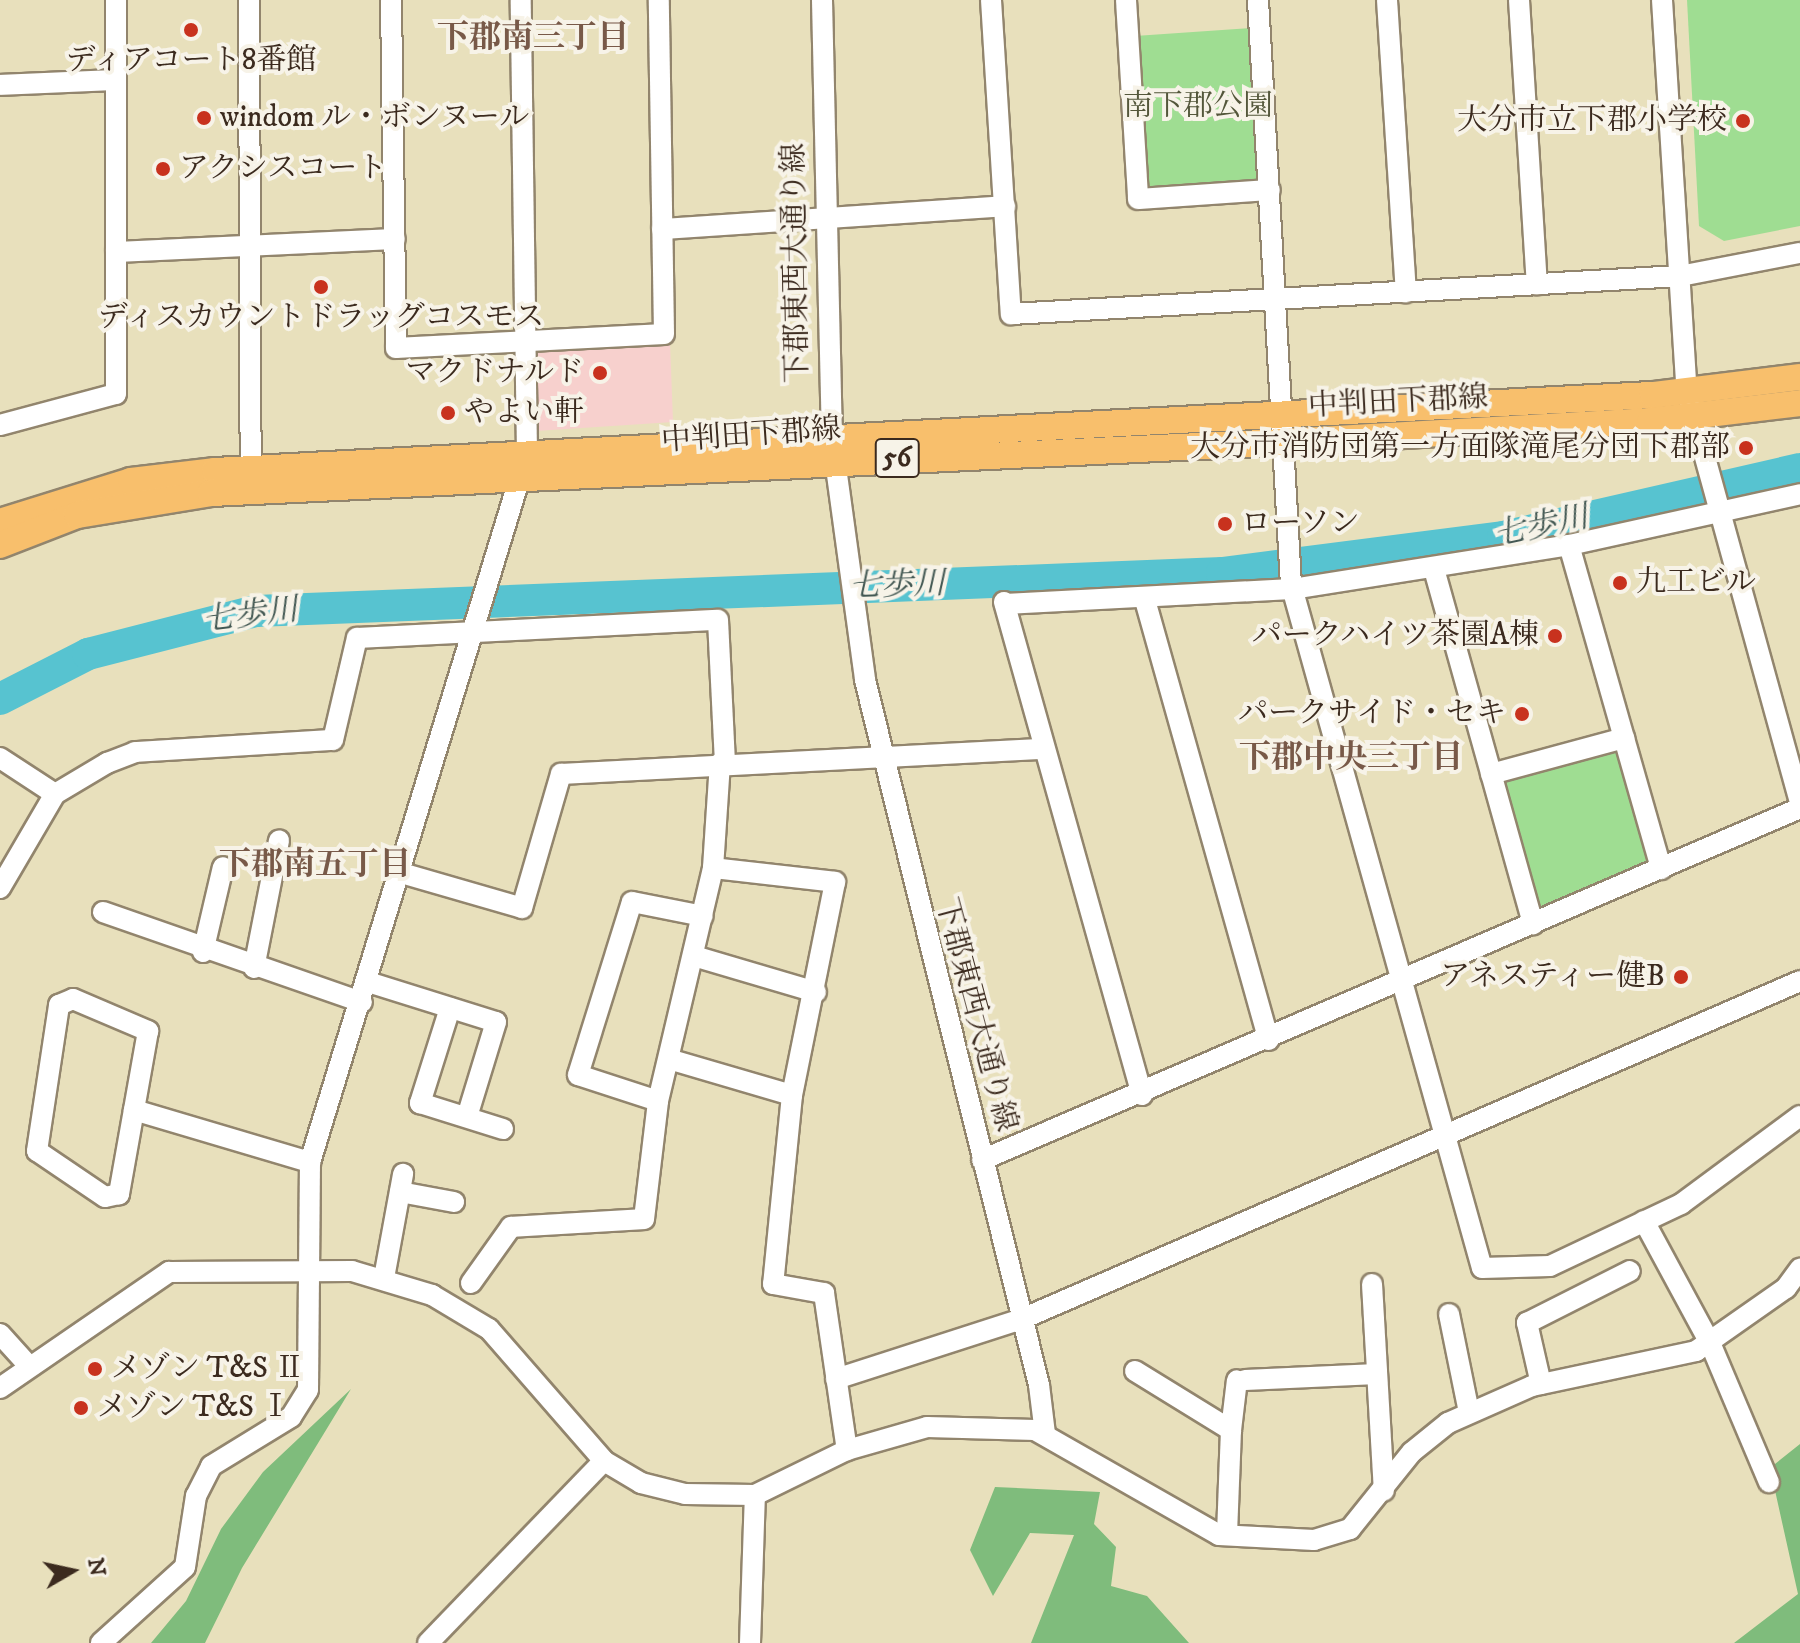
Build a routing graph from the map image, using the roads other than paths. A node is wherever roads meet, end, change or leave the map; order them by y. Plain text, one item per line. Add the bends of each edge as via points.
1 (116, 0) edge
2 (249, 0) edge
3 (391, 0) edge
4 (521, 0) edge
5 (659, 0) edge
6 (822, 0) edge
7 (991, 0) edge
8 (1126, 0) edge
9 (1258, 0) edge
10 (1387, 0) edge
11 (1519, 0) edge
12 (1662, 0) edge
13 (116, 80) junction
14 (0, 85) edge
15 (1270, 190) junction
16 (1005, 206) junction
17 (825, 218) junction
18 (662, 229) junction
19 (395, 239) junction
20 (250, 246) junction
21 (116, 252) junction
22 (1800, 253) edge
23 (1680, 276) junction
24 (1537, 284) junction
25 (1406, 292) junction
26 (1276, 299) junction
27 (526, 341) junction
28 (1800, 377) edge
29 (1800, 403) edge
30 (1690, 404) junction
31 (1283, 414) junction
32 (0, 425) edge
33 (1284, 442) junction
34 (834, 450) junction
35 (524, 467) junction
36 (251, 480) junction
37 (1800, 494) edge
38 (1718, 511) junction
39 (0, 522) edge
40 (0, 545) edge
41 (1569, 545) junction
42 (1434, 569) junction
43 (1292, 586) junction
44 (1145, 600) junction
45 (476, 626) junction
46 (1624, 738) junction
47 (1043, 749) junction
48 (881, 757) junction
49 (0, 758) edge
50 (723, 763) junction
51 (1491, 774) junction
52 (55, 794) junction
53 (1800, 806) edge
54 (279, 840) dead end
55 (223, 867) dead end
56 (713, 868) junction
57 (1661, 869) junction
58 (401, 873) junction
59 (0, 888) edge
60 (103, 912) dead end
61 (703, 916) junction
62 (1533, 924) junction
63 (203, 952) junction
64 (697, 957) junction
65 (254, 968) junction
66 (1402, 981) junction
67 (1800, 981) edge
68 (365, 992) junction
69 (816, 992) junction
70 (450, 1008) junction
71 (1269, 1040) junction
72 (672, 1060) junction
73 (792, 1095) junction
74 (1142, 1095) junction
75 (658, 1101) junction
76 (134, 1110) junction
77 (1800, 1116) edge
78 (467, 1117) junction
79 (503, 1129) dead end
80 (1445, 1137) junction
81 (982, 1160) junction
82 (310, 1162) junction
83 (454, 1202) dead end
84 (1644, 1221) junction
85 (304, 1267) junction
86 (1800, 1269) edge
87 (1630, 1271) dead end
88 (384, 1278) junction
89 (471, 1283) dead end
90 (1372, 1284) dead end
91 (1449, 1314) dead end
92 (1022, 1319) junction
93 (0, 1334) edge
94 (1711, 1345) junction
95 (29, 1366) junction
96 (1135, 1371) dead end
97 (1377, 1374) junction
98 (836, 1379) junction
99 (1541, 1384) junction
100 (0, 1388) edge
101 (1469, 1412) junction
102 (1231, 1430) junction
103 (1045, 1434) junction
104 (847, 1450) junction
105 (604, 1461) junction
106 (1769, 1482) dead end
107 (1384, 1491) junction
108 (755, 1495) junction
109 (1227, 1535) junction
110 (101, 1643) edge
111 (428, 1643) edge
112 (750, 1643) edge

1 - 13 street
2 - 20 street
3 - 19 street
4 - 27 street
5 - 18 street
6 - 17 street, 下郡東西大通り線
7 - 16 street
8 - 15 street via 1138,199
9 - 15 street
10 - 25 street
11 - 24 street
12 - 23 street
13 - 14 street
13 - 21 street
15 - 26 street
16 - 17 street
16 - 26 street via 1011,314
17 - 18 street
17 - 34 street, 下郡東西大通り線
18 - 27 street via 664,334
19 - 20 street
19 - 27 street via 396,348
20 - 21 street
20 - 36 street
21 - 32 street via 116,394
22 - 23 street
23 - 24 street
23 - 30 street
24 - 25 street
25 - 26 street
26 - 31 street
27 - 35 street
28 - 30 main road, 中判田下郡線 / 56
29 - 30 main road, 中判田下郡線 / 56
30 - 31 main road, 中判田下郡線 / 56
30 - 33 main road, 中判田下郡線 / 56
30 - 38 street
31 - 33 street
31 - 34 main road, 中判田下郡線 / 56
33 - 34 main road, 中判田下郡線 / 56
33 - 43 street
34 - 35 main road, 中判田下郡線 / 56
34 - 48 street, 下郡東西大通り線 via 854,609
35 - 36 main road, 中判田下郡線 / 56
35 - 45 street
36 - 39 main road, 中判田下郡線 / 56 via 131,481
36 - 40 main road, 中判田下郡線 / 56 via 114,507
37 - 38 street
38 - 41 street
38 - 53 street
41 - 42 street
41 - 46 street
42 - 43 street
42 - 51 street
43 - 44 street
43 - 66 street
44 - 47 street via 1004,603
44 - 71 street
45 - 50 street via 718,620
45 - 52 street via 357,638 333,740 135,752
45 - 58 street
46 - 51 street
46 - 57 street
47 - 48 street
47 - 74 street
48 - 50 street
48 - 81 street, 下郡東西大通り線
49 - 52 street
50 - 56 street
50 - 58 street via 561,774 522,908
51 - 62 street
52 - 59 street
53 - 57 street
54 - 65 street
55 - 63 street
56 - 61 street
56 - 69 street via 835,882
57 - 62 street
58 - 68 street
60 - 63 street
61 - 64 street
61 - 75 street via 632,902 578,1075
62 - 66 street
63 - 65 street
64 - 69 street
64 - 72 street
65 - 68 street
66 - 71 street
66 - 80 street
67 - 80 street
68 - 70 street
68 - 82 street
69 - 73 street
70 - 78 street via 496,1022
70 - 78 street via 420,1103
71 - 74 street
72 - 73 street
72 - 75 street
73 - 98 street via 773,1284 824,1293
74 - 81 street
75 - 89 street via 644,1219 511,1227
76 - 76 street via 119,1194 105,1197 37,1151 59,1005 73,999 148,1031
76 - 82 street
77 - 84 street via 1681,1204
78 - 79 street
80 - 84 street via 1482,1268 1550,1266
80 - 92 street
81 - 92 street, 下郡東西大通り線
82 - 85 street
83 - 88 street via 401,1183
84 - 94 street
85 - 88 street
85 - 95 street via 169,1272
85 - 110 street via 310,1363 304,1400 271,1432 211,1466 196,1496 185,1567
86 - 94 street
87 - 99 street via 1527,1323
88 - 105 street via 432,1295 489,1329
90 - 97 street
91 - 101 street
92 - 98 street
92 - 103 street, 下郡東西大通り線
93 - 95 street
94 - 99 street via 1653,1364
94 - 106 street
95 - 100 street
96 - 102 street
97 - 102 street via 1241,1380
97 - 107 street
98 - 104 street
99 - 101 street
101 - 107 street via 1412,1452
102 - 109 street
103 - 104 street via 976,1423 927,1427
103 - 109 street via 1164,1508
104 - 108 street
105 - 108 street via 641,1483 685,1494
105 - 111 street
107 - 109 street via 1350,1529 1314,1540
108 - 112 street

